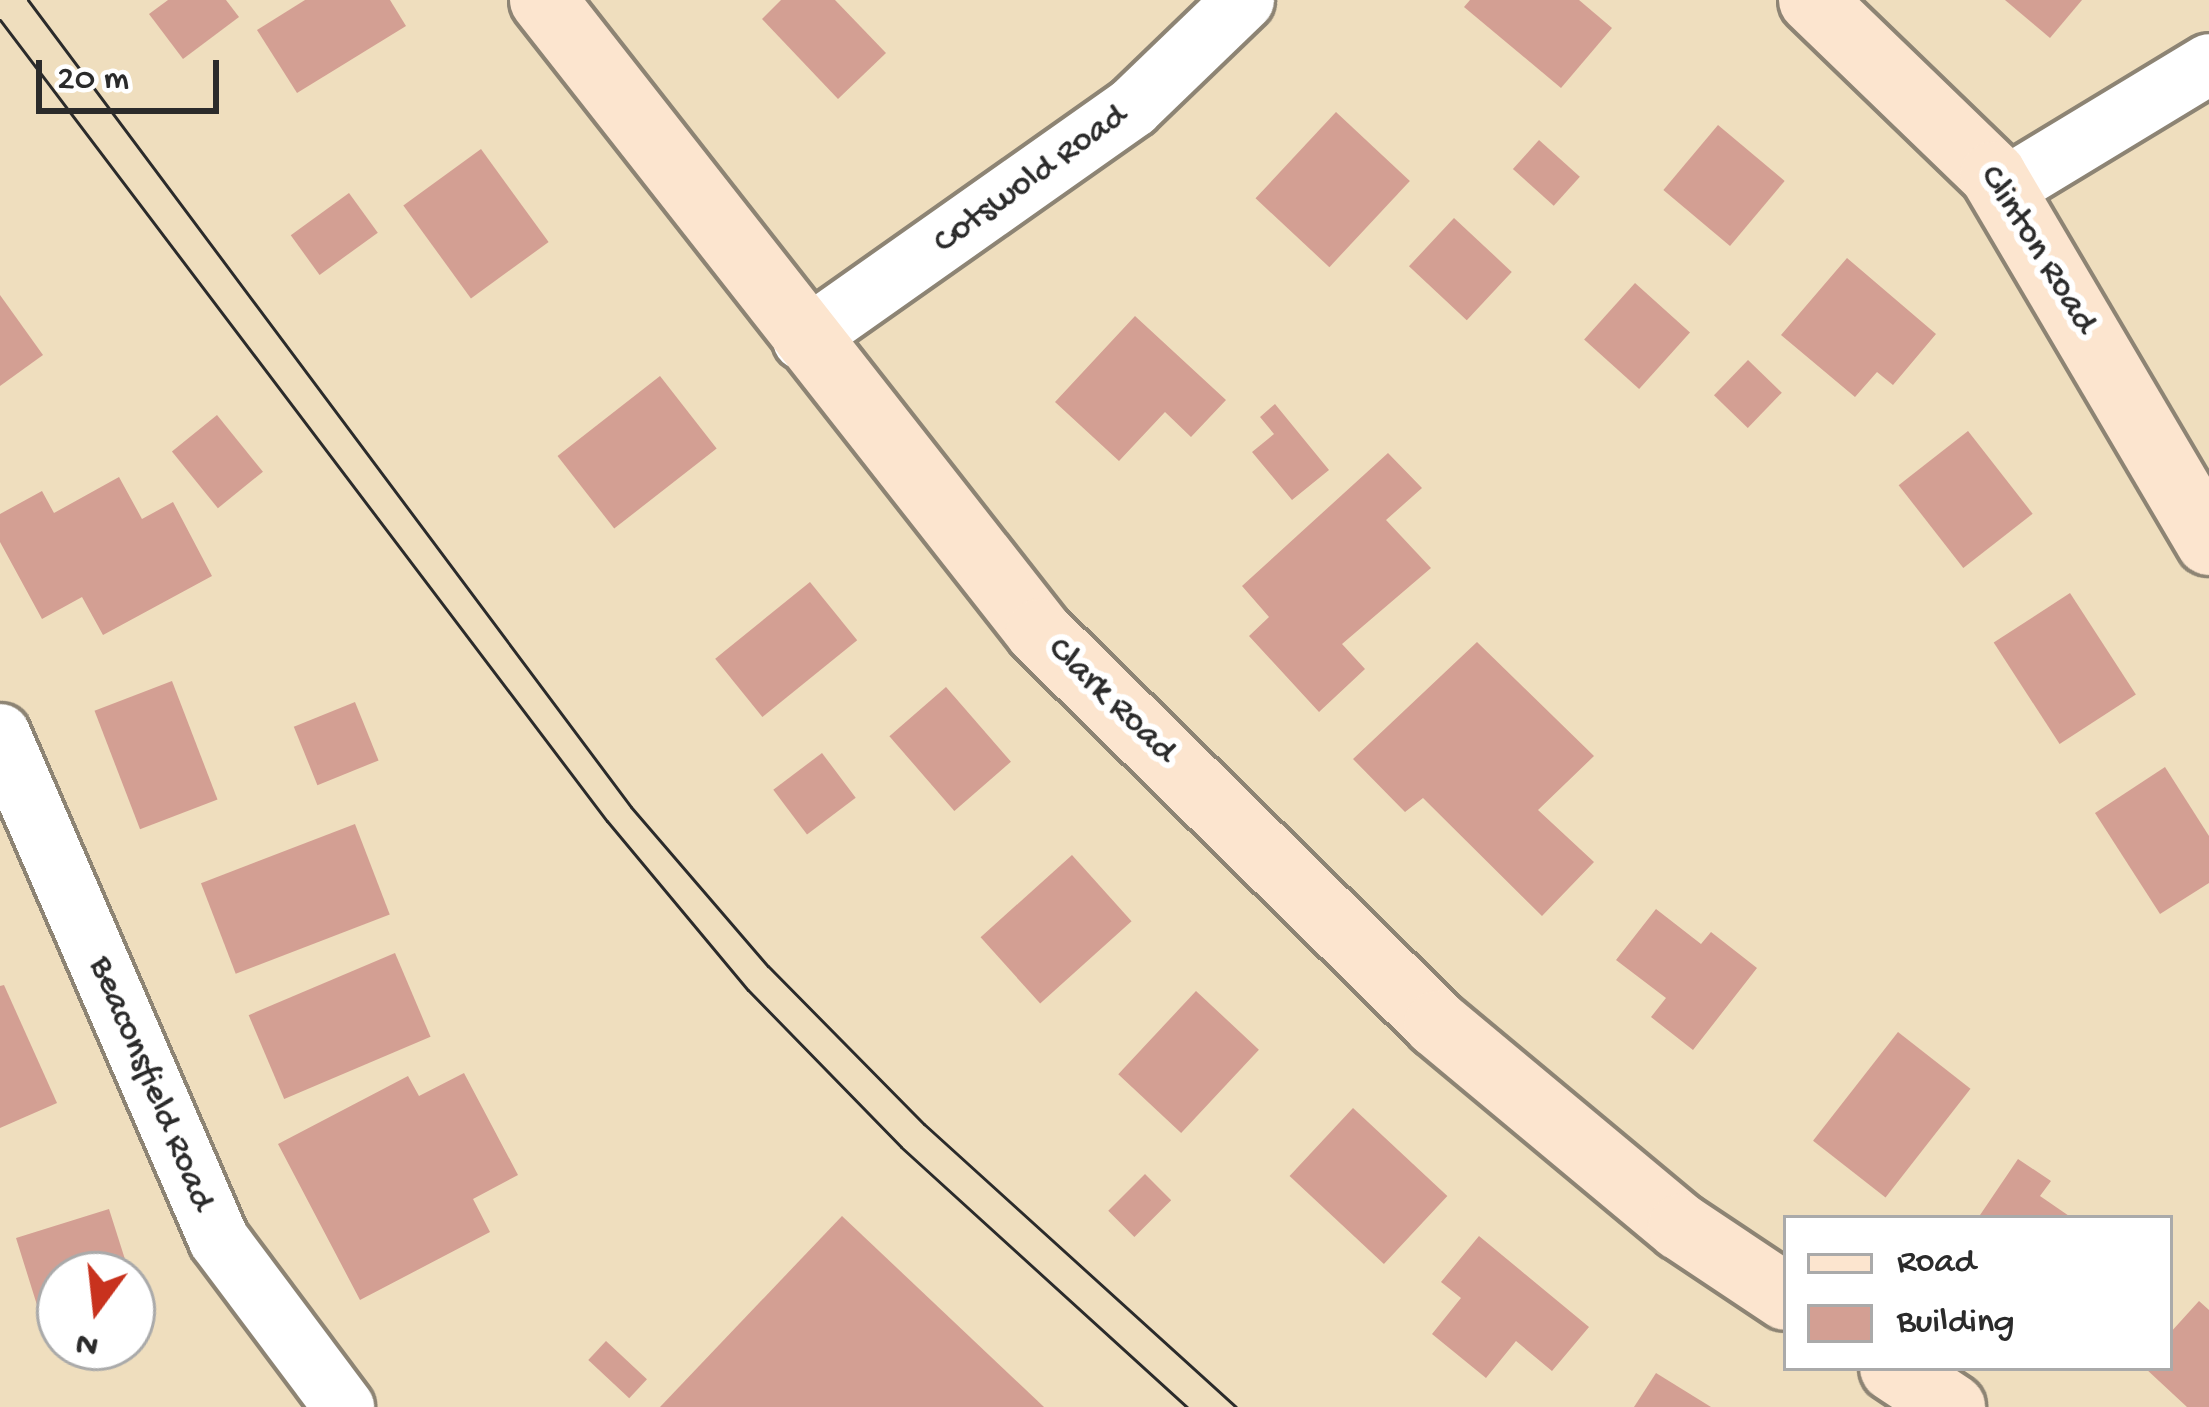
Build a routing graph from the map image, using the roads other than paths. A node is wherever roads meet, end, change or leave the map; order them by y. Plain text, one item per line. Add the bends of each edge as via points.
1 (543, 0) edge
2 (1244, 0) edge
3 (1812, 0) edge
4 (2209, 64) edge
5 (2002, 189) junction
6 (803, 340) junction
7 (2209, 542) edge
8 (0, 734) edge
9 (1783, 1295) edge
10 (1898, 1371) edge
11 (344, 1407) edge
12 (1952, 1407) edge

1 - 6 street, Clark Road
2 - 6 street, Cotswold Road via 1133,106
3 - 5 street, Clinton Road via 1925,102
4 - 5 street
5 - 7 street, Clinton Road
6 - 9 street, Clark Road via 1040,632 1437,1024 1681,1227
8 - 11 street, Beaconsfield Road via 210,1223 269,1317
10 - 12 street

